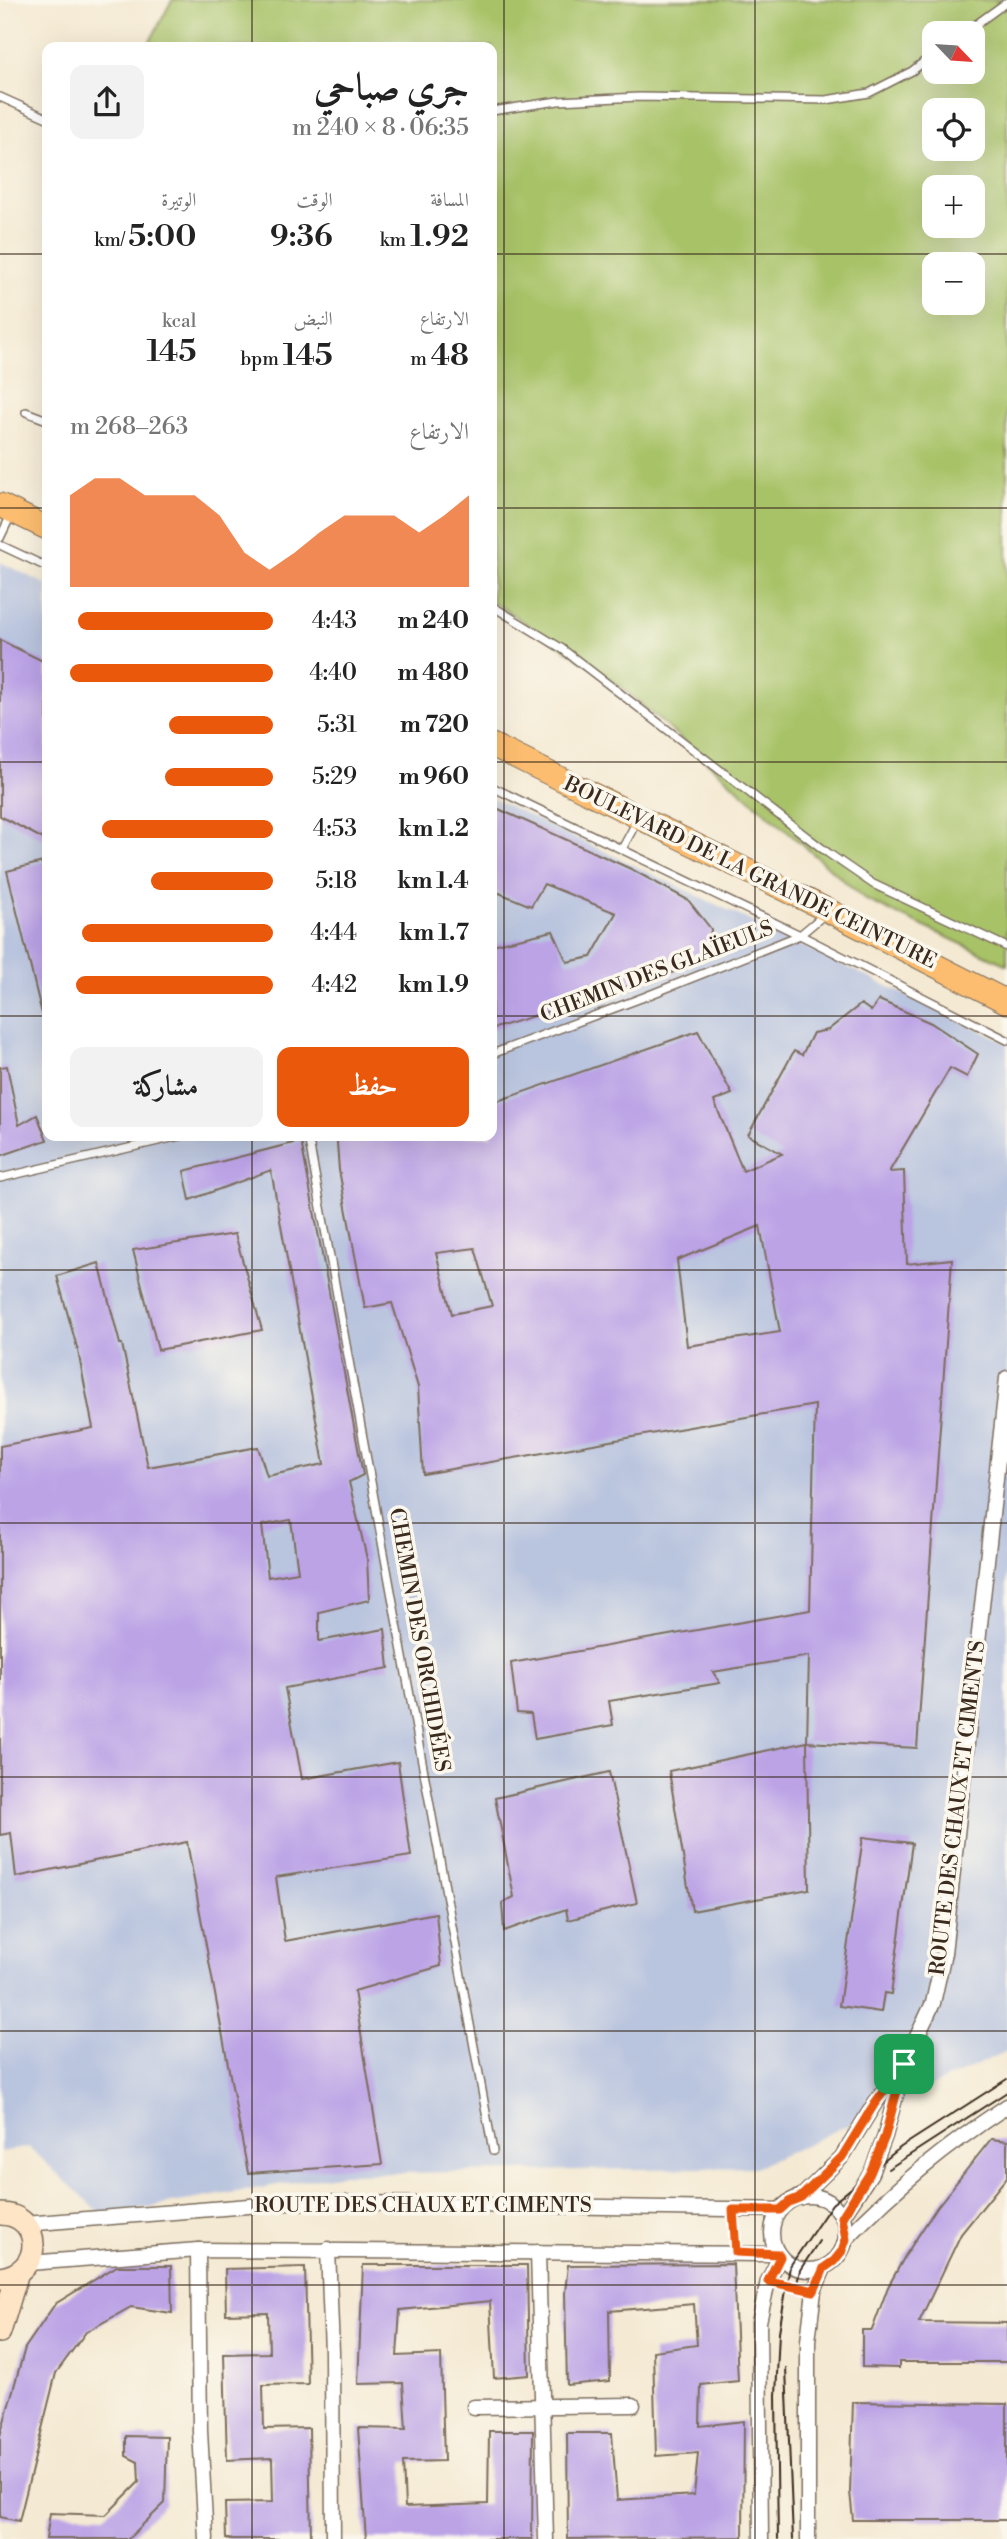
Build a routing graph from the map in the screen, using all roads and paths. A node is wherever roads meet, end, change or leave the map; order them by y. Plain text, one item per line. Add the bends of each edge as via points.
1 (1007, 2) edge
2 (981, 21) edge
3 (922, 63) edge
4 (0, 97) edge
5 (497, 110) edge
6 (42, 116) edge
7 (26, 412) dead end
8 (42, 418) edge
9 (6, 508) edge
10 (42, 526) edge
11 (0, 538) edge
12 (0, 545) edge
13 (42, 565) edge
14 (497, 609) edge
15 (497, 748) edge
16 (497, 789) edge
17 (639, 817) junction
18 (622, 849) junction
19 (829, 911) junction
20 (800, 935) junction
21 (1007, 947) edge
22 (1007, 1002) edge
23 (1007, 1040) edge
24 (497, 1052) edge
25 (159, 1141) edge
26 (309, 1141) edge
27 (0, 1178) edge
28 (1007, 1378) edge
29 (904, 2064) junction
30 (1007, 2106) edge
31 (493, 2151) dead end
32 (801, 2197) junction
33 (780, 2210) junction
34 (0, 2214) edge
35 (842, 2217) junction
36 (25, 2224) junction
37 (846, 2239) junction
38 (327, 2249) junction
39 (198, 2250) junction
40 (538, 2252) junction
41 (779, 2256) junction
42 (824, 2268) junction
43 (16, 2271) edge
44 (768, 2281) junction
45 (814, 2291) junction
46 (0, 2332) edge
47 (544, 2405) junction
48 (633, 2405) dead end
49 (474, 2407) dead end
50 (206, 2539) edge
51 (333, 2539) edge
52 (546, 2539) edge
53 (761, 2539) edge
54 (808, 2539) edge

1 - 2 lane
3 - 5 lane via 869,93 826,100 639,97 558,101
4 - 6 lane
7 - 8 lane
9 - 10 main road
9 - 11 lane
12 - 13 lane
14 - 21 lane via 561,648 873,884
15 - 17 main road, BOULEVARD DE LA GRANDE CEINTURE
16 - 18 lane
17 - 18 lane
17 - 19 main road, BOULEVARD DE LA GRANDE CEINTURE
18 - 20 lane
19 - 20 lane, CHEMIN DES GLAÏEULS
19 - 22 main road, BOULEVARD DE LA GRANDE CEINTURE
20 - 23 lane
20 - 24 lane, CHEMIN DES GLAÏEULS
25 - 27 lane
26 - 31 lane, CHEMIN DES ORCHIDÉES
28 - 29 street, ROUTE DES CHAUX ET CIMENTS via 944,1953 933,2003
29 - 32 street, ROUTE DES CHAUX ET CIMENTS via 842,2157
29 - 35 street, ROUTE DES CHAUX ET CIMENTS via 885,2136 870,2173
30 - 37 street via 916,2172
32 - 33 street
32 - 35 street via 822,2198
33 - 36 street, ROUTE DES CHAUX ET CIMENTS via 299,2202
33 - 41 street via 772,2232
34 - 36 street
35 - 37 street
36 - 43 street via 33,2242
37 - 42 street via 842,2251
38 - 39 street, ROUTE DES CHAUX ET CIMENTS
38 - 40 street, ROUTE DES CHAUX ET CIMENTS
38 - 51 street
39 - 43 street, ROUTE DES CHAUX ET CIMENTS
39 - 50 street
40 - 41 street, ROUTE DES CHAUX ET CIMENTS
40 - 47 street
41 - 42 street via 800,2270
41 - 44 street
42 - 45 street
43 - 46 street
44 - 45 path
44 - 53 street via 759,2322
45 - 54 street via 808,2341
47 - 48 street
47 - 49 street
47 - 52 street

